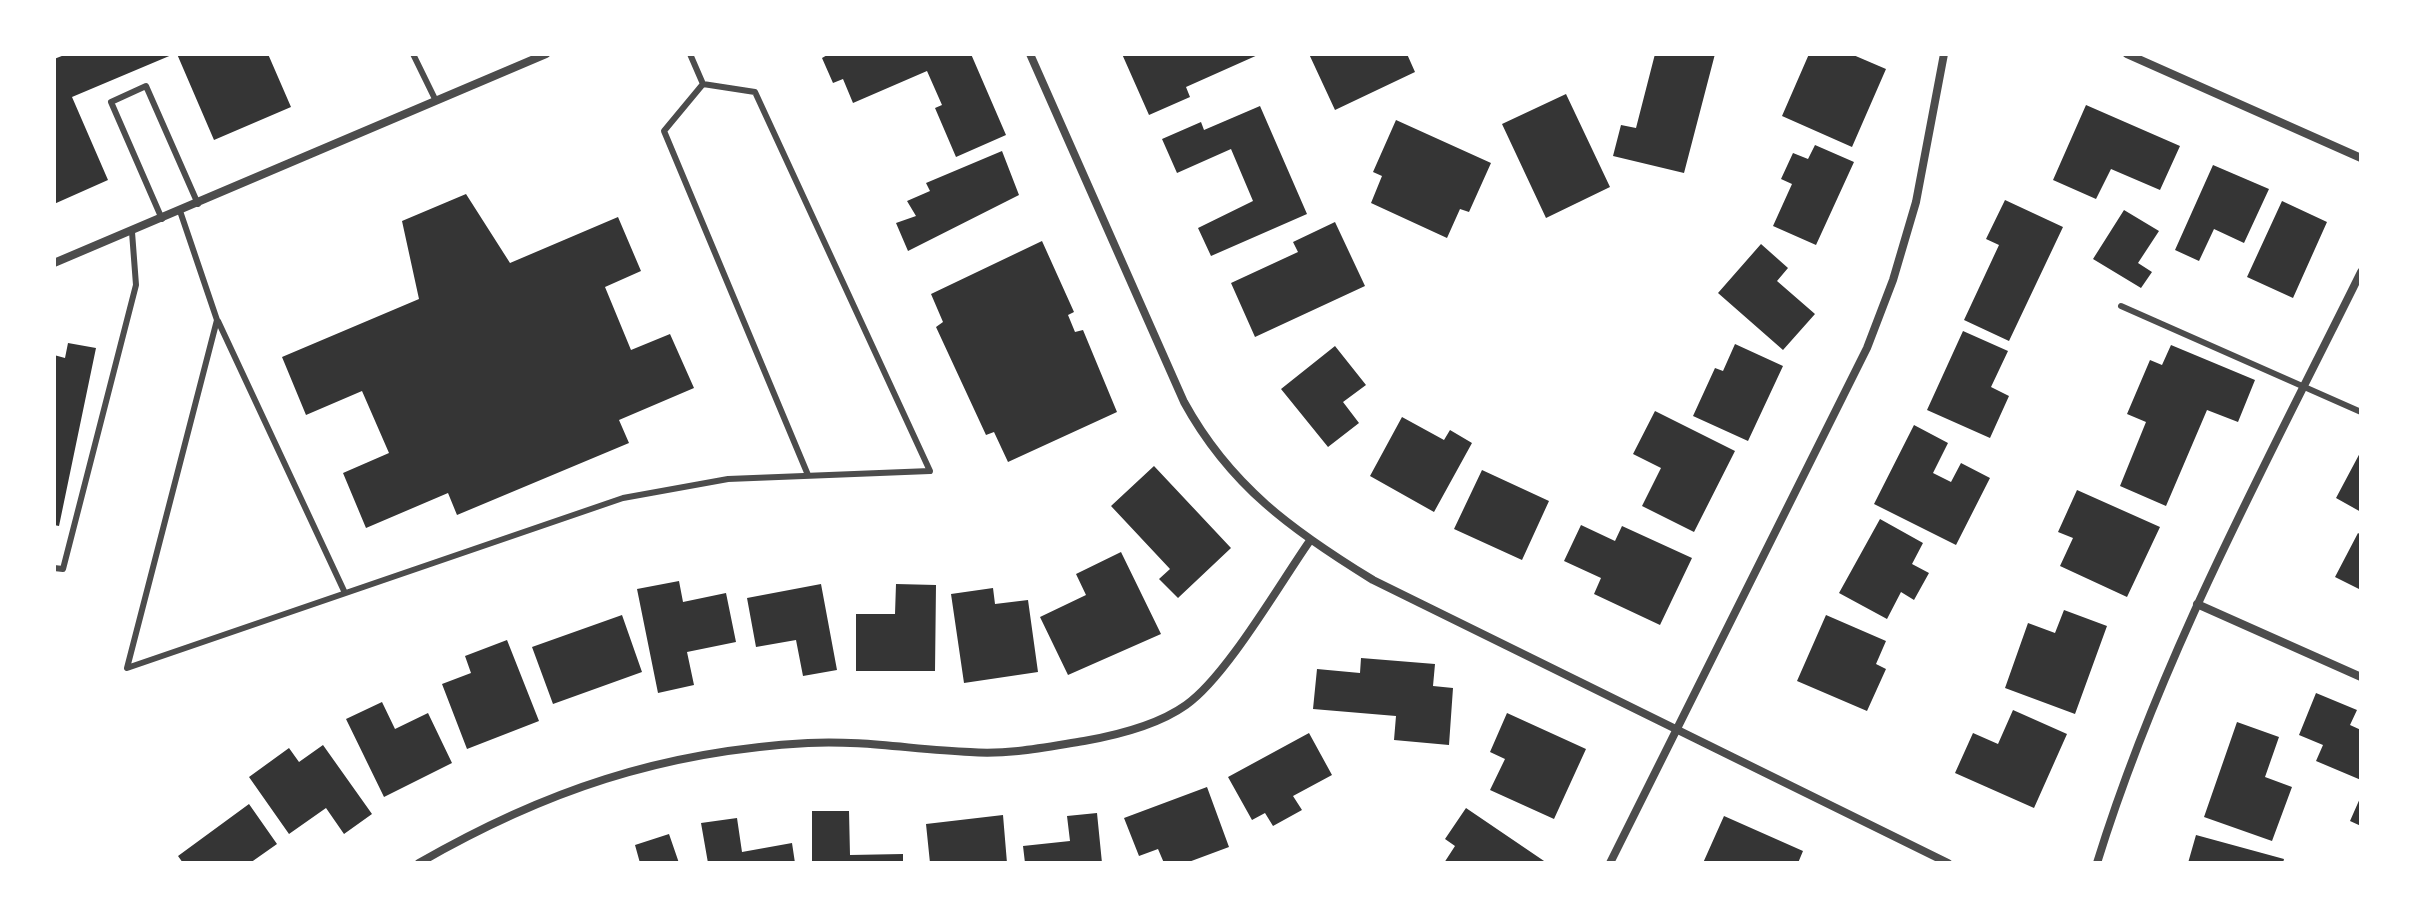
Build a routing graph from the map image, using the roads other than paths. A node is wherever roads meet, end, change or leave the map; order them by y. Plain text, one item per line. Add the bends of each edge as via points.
1 (413, 54) edge
2 (546, 54) edge
3 (690, 54) edge
4 (1030, 54) edge
5 (1944, 54) edge
6 (2127, 54) edge
7 (703, 84) junction
8 (436, 102) junction
9 (2361, 158) edge
10 (198, 204) junction
11 (180, 211) junction
12 (162, 219) junction
13 (132, 232) junction
14 (54, 263) edge
15 (2361, 272) edge
16 (2121, 306) dead end
17 (217, 320) junction
18 (2304, 386) junction
19 (2361, 412) edge
20 (808, 475) junction
21 (1309, 542) junction
22 (54, 568) edge
23 (345, 593) junction
24 (2197, 604) junction
25 (2361, 677) edge
26 (1675, 729) junction
27 (419, 863) edge
28 (1610, 863) edge
29 (1948, 863) edge
30 (2097, 863) edge

1 - 8 lane
2 - 8 street
3 - 7 lane
4 - 21 street via 1206,443 1255,498
5 - 26 street via 1916,202 1867,348
6 - 9 street
7 - 20 lane via 664,131
7 - 20 lane via 755,92 930,471
8 - 10 street
10 - 11 street
10 - 12 lane via 146,86 111,102
11 - 12 street
11 - 17 lane
12 - 13 street
13 - 14 street
13 - 22 lane via 136,285 63,569
15 - 18 street
16 - 18 lane
17 - 23 lane
17 - 23 lane via 127,668
18 - 19 lane
18 - 24 street
20 - 23 lane via 728,479 623,498
21 - 26 street via 1373,580
21 - 27 street via 1222,668 1187,705 1147,725 1103,738 1013,752 807,743 626,771 552,795
24 - 25 street
24 - 30 street via 2146,718
26 - 28 street
26 - 29 street

